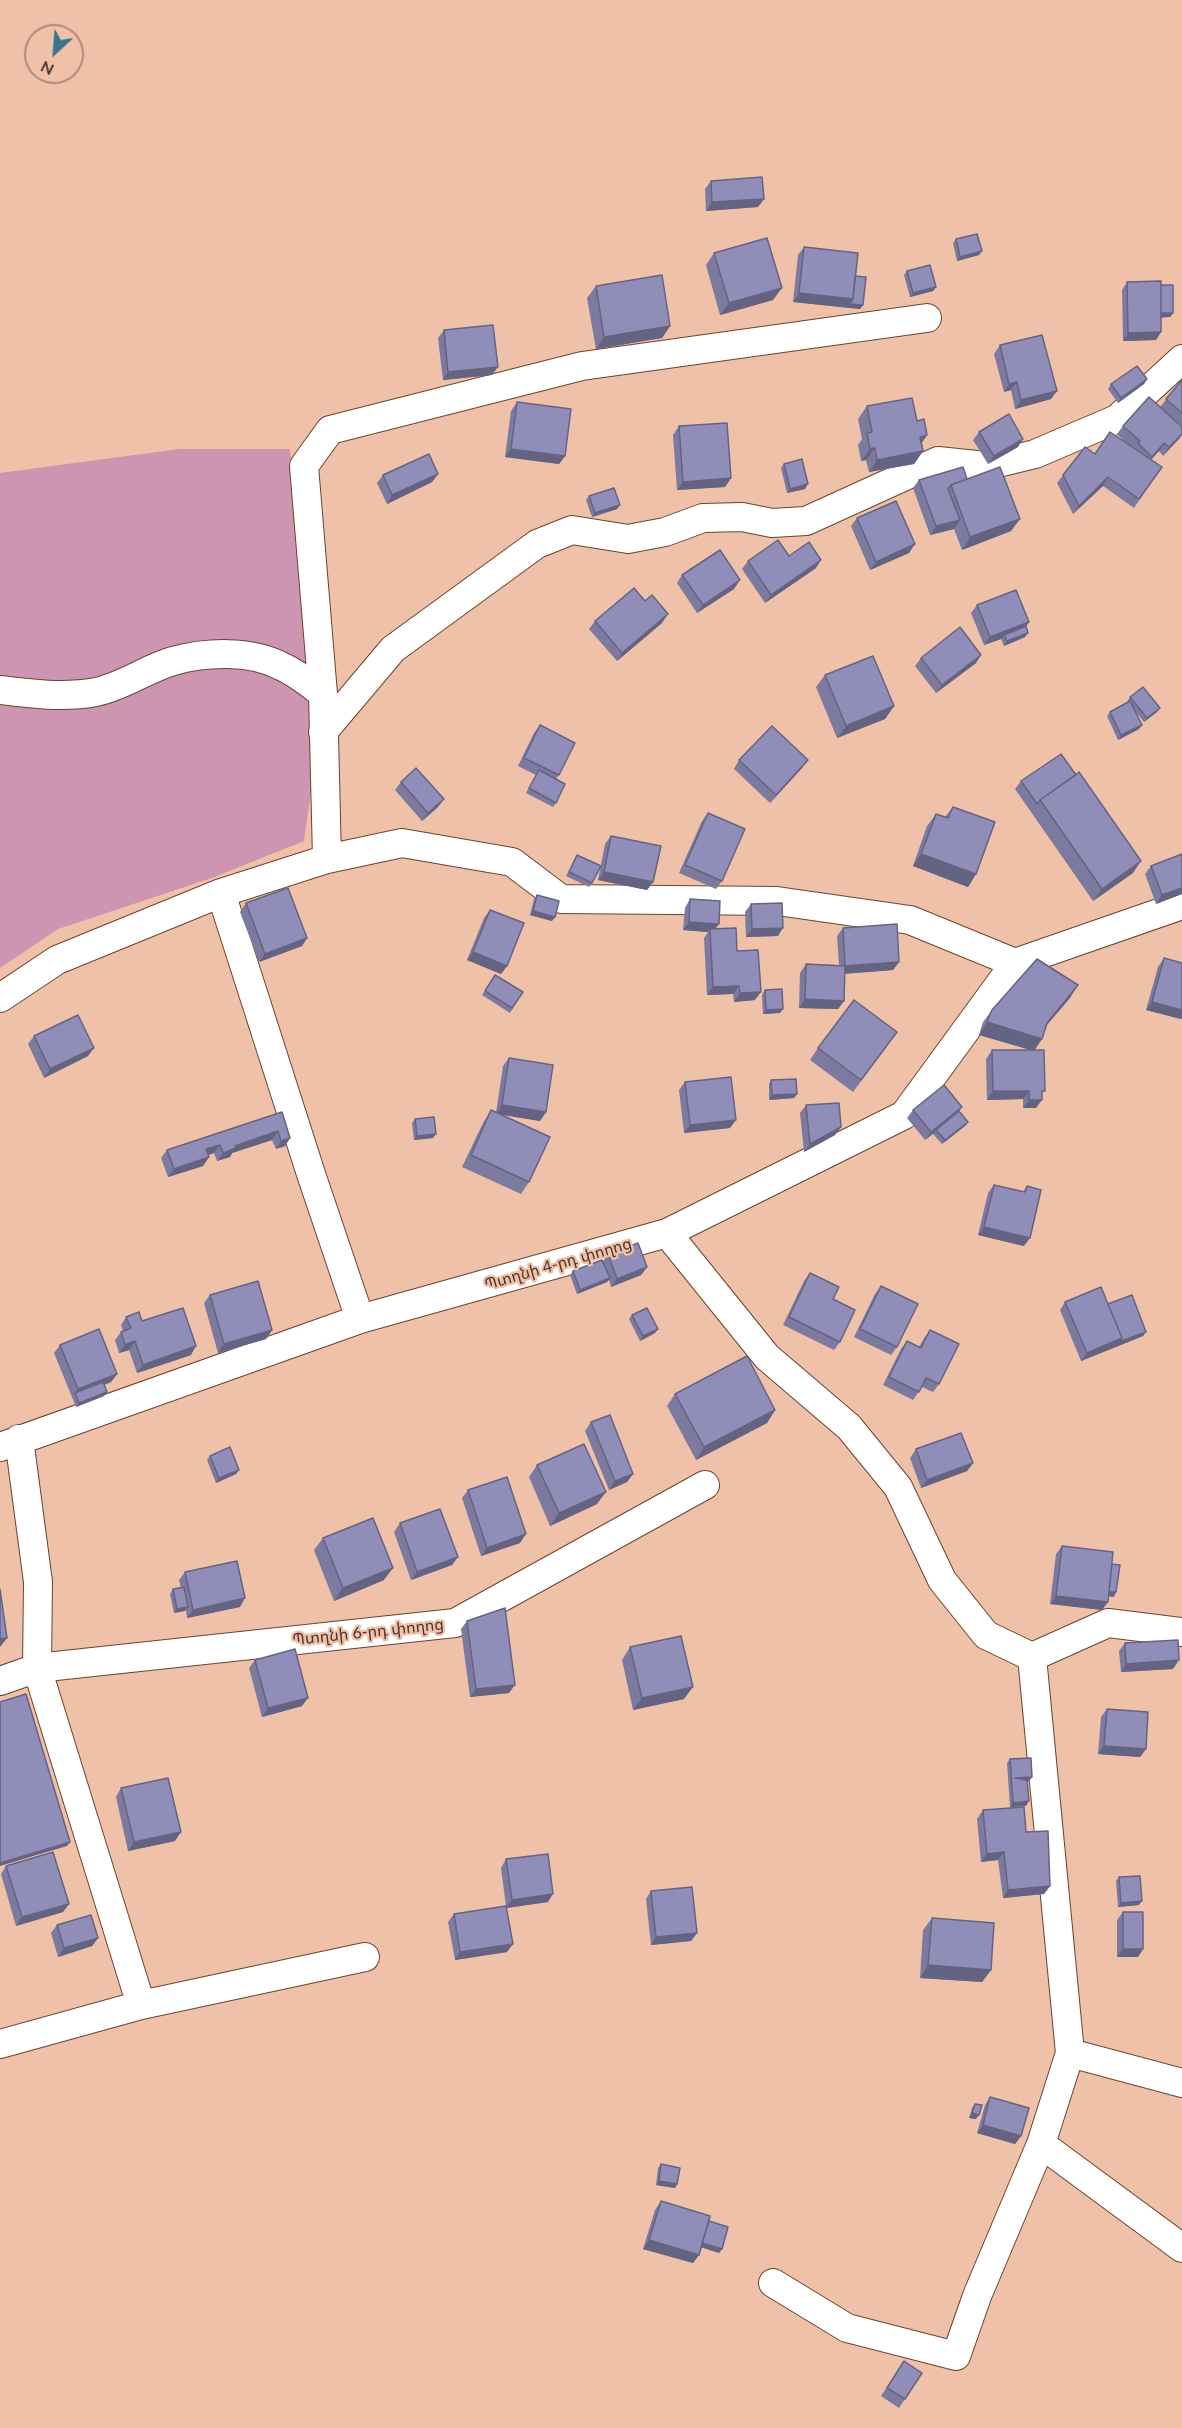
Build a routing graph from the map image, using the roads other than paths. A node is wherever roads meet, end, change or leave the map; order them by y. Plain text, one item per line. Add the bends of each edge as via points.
1 (927, 318) dead end
2 (1182, 359) edge
3 (0, 690) edge
4 (323, 694) junction
5 (323, 732) junction
6 (327, 859) junction
7 (221, 893) junction
8 (1182, 905) edge
9 (1015, 963) junction
10 (0, 998) edge
11 (667, 1233) junction
12 (360, 1319) junction
13 (10, 1443) edge
14 (705, 1485) dead end
15 (1182, 1632) edge
16 (1032, 1657) junction
17 (37, 1668) junction
18 (0, 1681) edge
19 (365, 1957) dead end
20 (141, 2005) junction
21 (0, 2044) edge
22 (1070, 2053) junction
23 (1182, 2083) edge
24 (1041, 2144) junction
25 (1182, 2248) edge
26 (773, 2283) dead end

1 - 4 street via 582,366 330,430 304,466
2 - 5 street via 1117,419 1035,454 986,466 938,461 806,521 703,518 665,532 628,539 572,530 537,544 393,649
3 - 4 street via 54,695 94,692 115,687 172,661 207,655 246,655 281,665
4 - 5 street
5 - 6 street
6 - 7 street
6 - 9 street via 402,843 512,862 561,899 777,901 910,920
7 - 10 street via 57,960
7 - 12 street
8 - 9 street
9 - 11 street, Պտղնի 4-րդ փողոց via 904,1114
11 - 12 street, Պտղնի 4-րդ փողոց
11 - 16 street via 767,1357 849,1427 898,1487 942,1580 986,1635
12 - 13 street, Պտղնի 4-րդ փողոց
13 - 17 street via 38,1582
14 - 17 street, Պտղնի 6-րդ փողոց via 455,1623
15 - 16 street via 1108,1623
16 - 22 street
17 - 18 street, Պտղնի 6-րդ փողոց
17 - 20 street
19 - 20 street
20 - 21 street
22 - 23 street
22 - 24 street
24 - 25 street
24 - 26 street via 956,2356 847,2328

